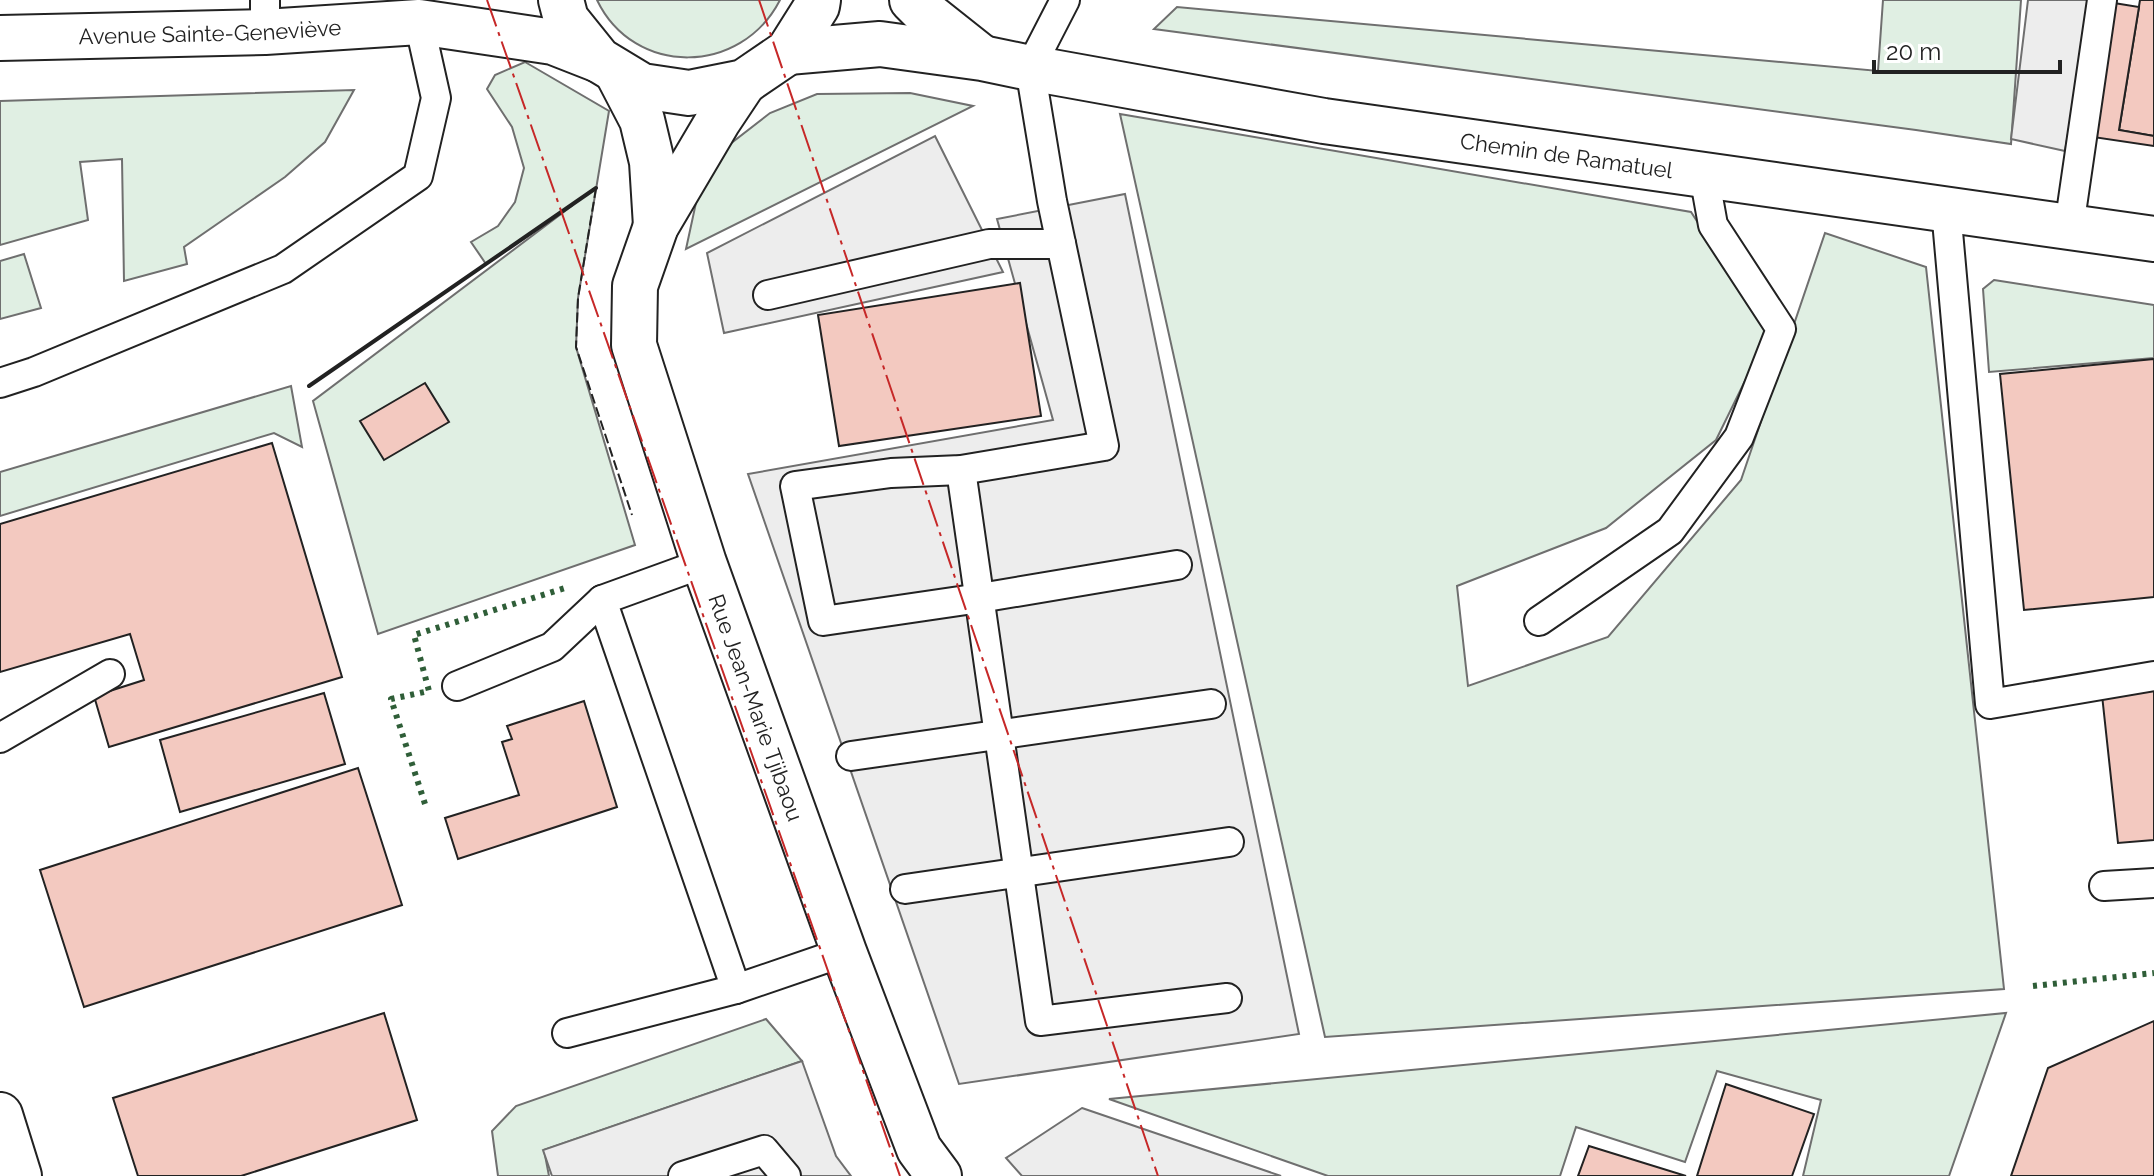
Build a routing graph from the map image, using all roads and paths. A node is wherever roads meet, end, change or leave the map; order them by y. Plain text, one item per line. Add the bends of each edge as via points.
1 (457, 0) edge
2 (561, 0) edge
3 (818, 0) edge
4 (912, 0) edge
5 (1065, 0) edge
6 (2102, 0) edge
7 (265, 16) edge
8 (419, 22) junction
9 (0, 38) edge
10 (788, 52) junction
11 (982, 58) junction
12 (608, 66) junction
13 (1030, 68) junction
14 (744, 82) junction
15 (1704, 175) junction
16 (1946, 209) junction
17 (656, 226) junction
18 (2069, 227) junction
19 (2154, 239) edge
20 (1061, 244) junction
21 (768, 295) dead end
22 (0, 383) edge
23 (961, 470) junction
24 (704, 563) junction
25 (1177, 565) dead end
26 (980, 598) junction
27 (602, 600) junction
28 (1539, 621) dead end
29 (110, 674) dead end
30 (2154, 676) edge
31 (457, 686) dead end
32 (1211, 704) dead end
33 (1000, 734) junction
34 (0, 738) edge
35 (851, 756) dead end
36 (1229, 842) dead end
37 (1019, 872) junction
38 (2154, 883) edge
39 (2104, 886) dead end
40 (905, 889) dead end
41 (844, 952) junction
42 (736, 989) junction
43 (1227, 998) dead end
44 (567, 1033) dead end
45 (683, 1176) edge
46 (786, 1176) edge
47 (939, 1176) edge

1 - 8 street, Avenue Sainte-Geneviève
2 - 12 street, Rue Jean-Marie Tjibaou via 566,19
3 - 10 street
4 - 11 street
5 - 13 lane
6 - 18 lane
7 - 8 street, Avenue Sainte-Geneviève
7 - 9 street, Avenue Sainte-Geneviève
8 - 12 street, Avenue Sainte-Geneviève via 553,42
8 - 22 lane via 436,98 418,176 283,269
10 - 11 street, Chemin de Ramatuel via 880,44
10 - 14 street
11 - 13 street, Chemin de Ramatuel
12 - 14 street, Avenue Sainte-Geneviève via 642,86 689,93
12 - 17 street, Rue Jean-Marie Tjibaou via 642,120 652,162
13 - 15 street, Chemin de Ramatuel via 1324,121
13 - 20 lane
14 - 17 street, Rue Jean-Marie Tjibaou
15 - 16 street, Chemin de Ramatuel
15 - 28 lane via 1713,225 1781,329 1739,437 1670,531
16 - 18 street, Chemin de Ramatuel
16 - 30 lane via 1990,704
17 - 24 street, Rue Jean-Marie Tjibaou via 635,286 634,345
18 - 19 street, Chemin de Ramatuel
20 - 21 lane via 989,244
20 - 23 lane via 1104,446
23 - 26 lane
23 - 26 lane via 795,486 823,621
24 - 27 lane
24 - 41 street, Rue Jean-Marie Tjibaou
25 - 26 lane
26 - 33 lane
27 - 31 lane via 552,647
27 - 42 lane
29 - 34 lane
32 - 33 lane
33 - 35 lane
33 - 37 lane
36 - 37 lane
37 - 40 lane
37 - 43 lane via 1040,1021
38 - 39 lane
41 - 42 lane
41 - 47 street, Rue Jean-Marie Tjibaou via 919,1149
42 - 44 lane
45 - 46 lane via 764,1150

